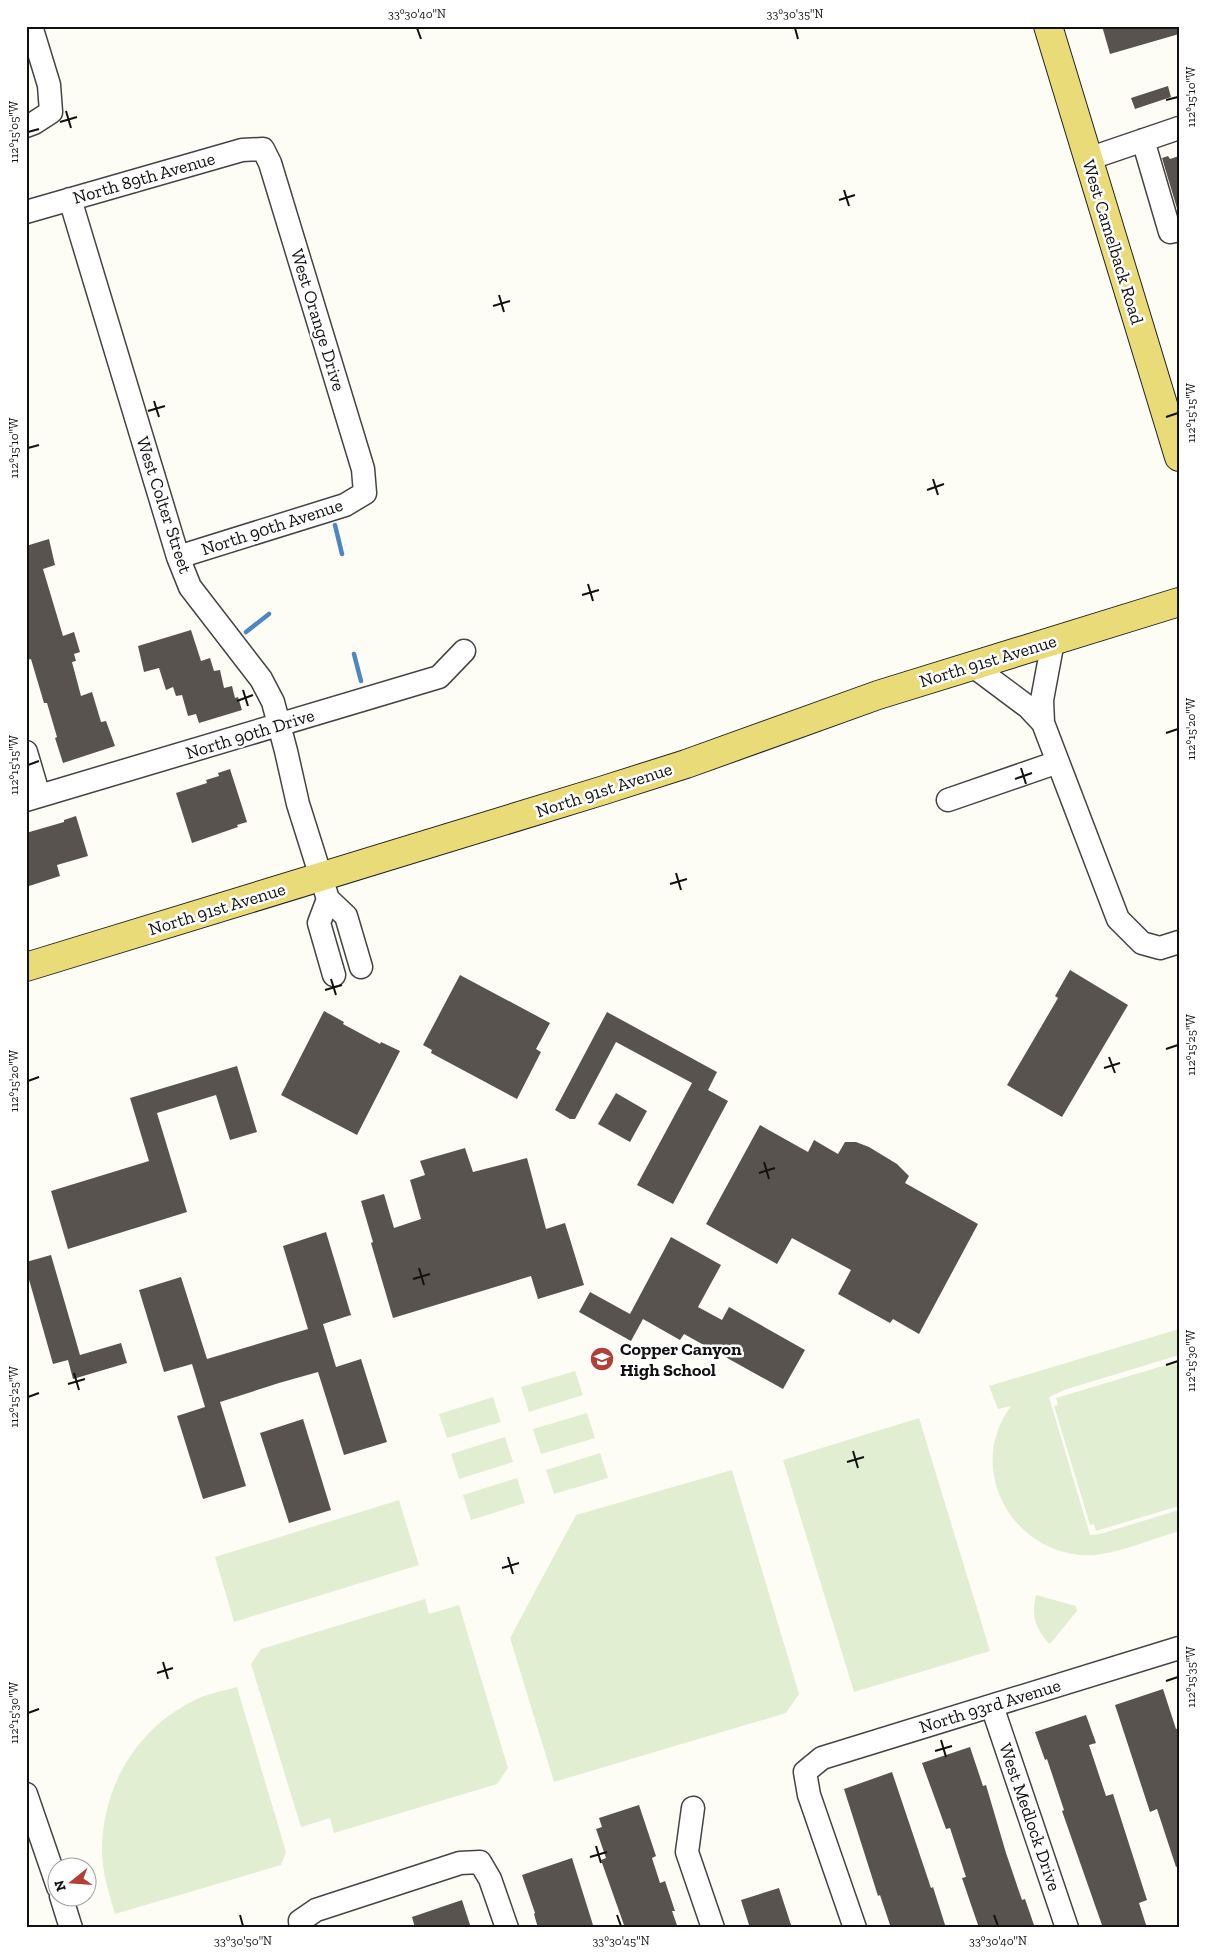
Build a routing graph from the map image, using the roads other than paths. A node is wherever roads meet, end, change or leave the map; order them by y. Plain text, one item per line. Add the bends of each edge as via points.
1 (31, 26) edge
2 (1048, 26) edge
3 (26, 126) edge
4 (1179, 128) edge
5 (1143, 140) junction
6 (262, 149) joint
7 (1088, 158) junction
8 (70, 199) junction
9 (26, 212) edge
10 (1179, 230) edge
11 (1179, 457) edge
12 (365, 493) joint
13 (178, 557) junction
14 (1179, 602) edge
15 (1053, 641) junction
16 (464, 652) dead end
17 (972, 666) junction
18 (1043, 723) junction
19 (280, 726) junction
20 (26, 752) edge
21 (1058, 762) junction
22 (33, 798) edge
23 (948, 800) dead end
24 (325, 888) junction
25 (1179, 942) edge
26 (26, 967) edge
27 (361, 967) dead end
28 (334, 976) dead end
29 (1179, 1648) edge
30 (992, 1706) junction
31 (26, 1794) edge
32 (693, 1808) dead end
33 (48, 1858) edge
34 (64, 1906) edge
35 (300, 1925) edge
36 (71, 1928) edge
37 (507, 1928) edge
38 (713, 1928) edge
39 (855, 1928) edge
40 (1067, 1928) edge

1 - 3 street via 49,85 51,112
2 - 7 main road, West Camelback Road
4 - 5 street
5 - 7 street
5 - 10 street via 1170,232
6 - 8 street, North 89th Avenue via 242,150
6 - 12 street, West Orange Drive via 270,163 363,469
7 - 11 main road, West Camelback Road
8 - 9 street, North 89th Avenue
8 - 13 street, West Colter Street
12 - 13 street, North 90th Avenue via 345,505
13 - 19 street, West Colter Street via 190,587 261,679 273,702
14 - 15 main road, North 91st Avenue
15 - 17 main road, North 91st Avenue
15 - 18 street via 1042,700
16 - 19 street, North 90th Drive via 439,676
17 - 18 street via 1028,707
17 - 24 main road, North 91st Avenue via 878,695
18 - 21 street
19 - 22 street, North 90th Drive
19 - 24 street, West Colter Street via 298,804
20 - 22 street
21 - 23 street
21 - 25 street via 1118,919 1142,943 1160,948
24 - 26 main road, North 91st Avenue
24 - 27 street via 346,916
24 - 28 street via 319,923
29 - 30 street, North 93rd Avenue
30 - 39 street, North 93rd Avenue via 822,1758 806,1772 809,1795
30 - 40 street, West Medlock Drive
31 - 33 street
32 - 38 street via 687,1852
34 - 36 street
35 - 37 street via 316,1910 460,1863 480,1862 490,1879

